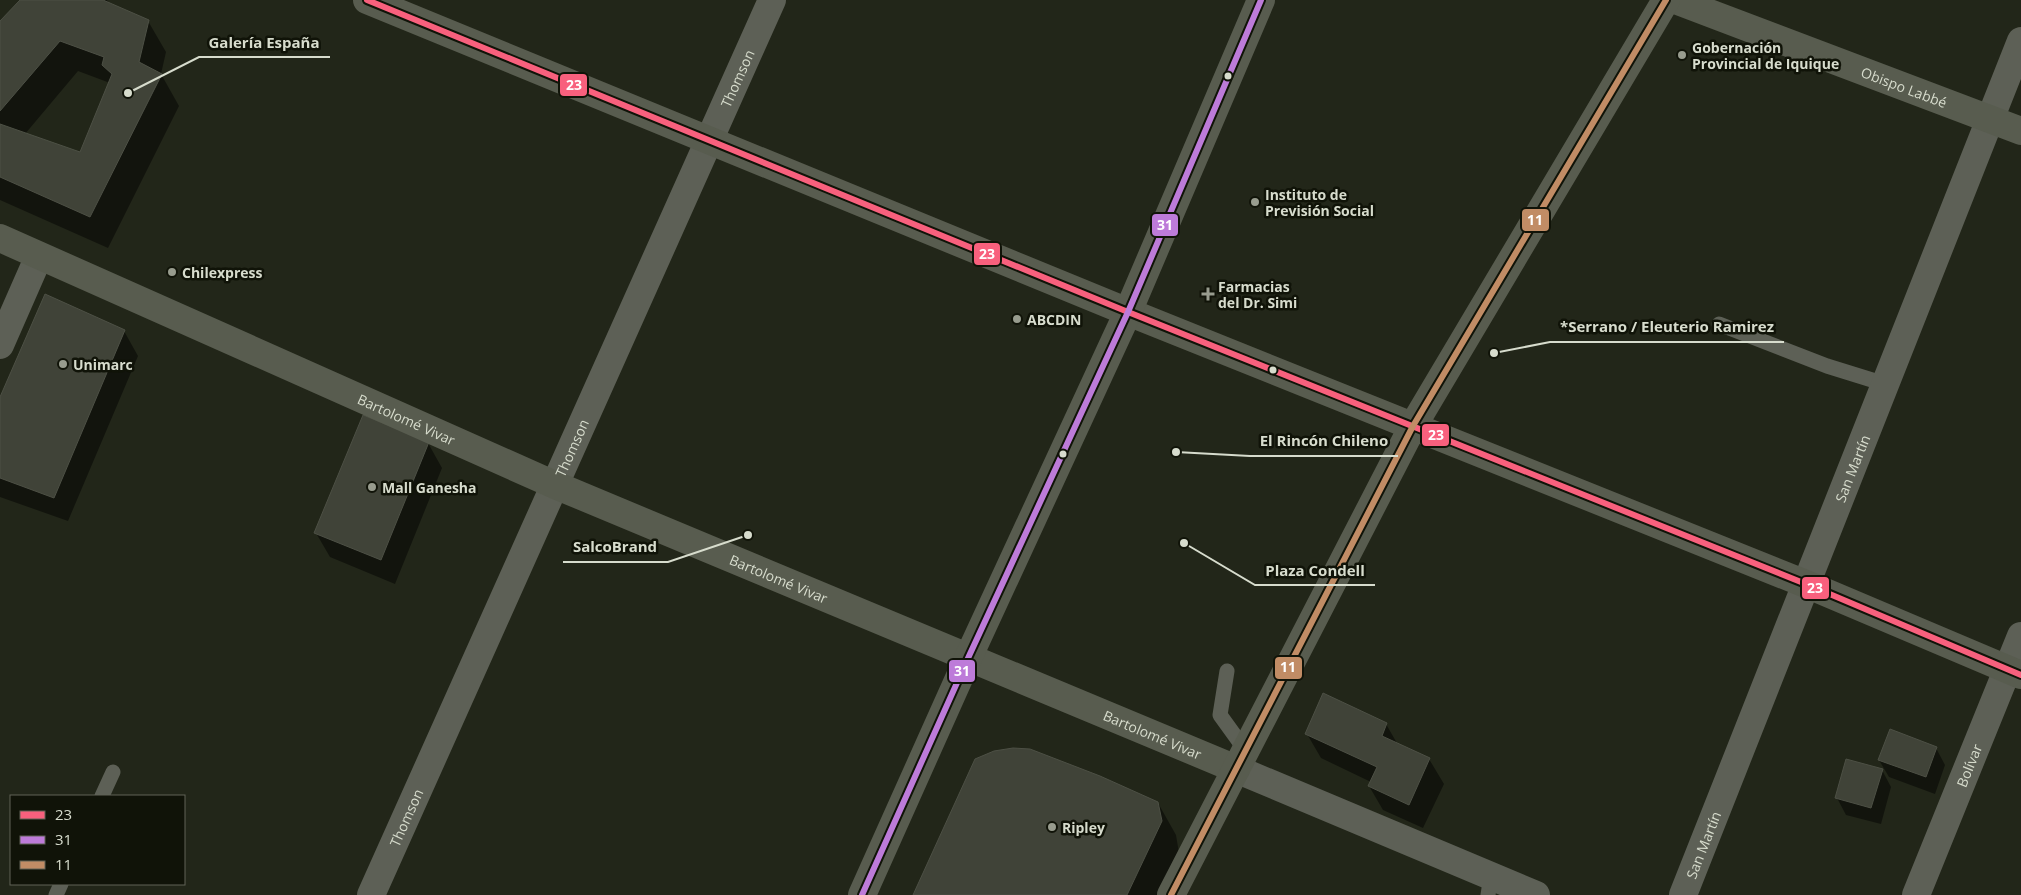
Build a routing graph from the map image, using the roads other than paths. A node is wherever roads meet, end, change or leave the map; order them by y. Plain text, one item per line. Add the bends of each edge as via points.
1 (367, 0) edge
2 (772, 0) edge
3 (1261, 0) edge
4 (1666, 0) edge
5 (1675, 0) edge
6 (2021, 41) edge
7 (1990, 119) junction
8 (2021, 131) edge
9 (709, 141) junction
10 (0, 238) edge
11 (39, 256) junction
12 (1128, 312) junction
13 (1719, 324) dead end
14 (0, 345) edge
15 (1885, 384) junction
16 (1413, 426) junction
17 (555, 485) junction
18 (1806, 584) junction
19 (2021, 636) edge
20 (969, 656) junction
21 (1227, 671) dead end
22 (2014, 672) edge
23 (1241, 760) junction
24 (113, 772) dead end
25 (102, 795) edge
26 (1490, 886) edge
27 (371, 895) edge
28 (862, 895) edge
29 (1172, 895) edge
30 (1536, 895) edge
31 (1683, 895) edge
32 (1916, 895) edge

1 - 9 street
2 - 9 street, Thomson
3 - 12 street
4 - 16 street
5 - 7 street, Obispo Labbé
6 - 7 street, San Martín
7 - 8 street, Obispo Labbé
7 - 15 street, San Martín
9 - 12 street
9 - 17 street, Thomson
10 - 11 street, Bartolomé Vivar
11 - 14 street
11 - 17 street, Bartolomé Vivar
12 - 16 street
12 - 20 street
13 - 15 lane via 1827,366
15 - 18 street, San Martín
16 - 18 street
16 - 23 street
17 - 20 street, Bartolomé Vivar
17 - 27 street, Thomson
18 - 22 street
18 - 31 street, San Martín
19 - 22 street, Bolívar
20 - 23 street, Bartolomé Vivar
20 - 28 street
21 - 23 lane via 1220,715
22 - 32 street, Bolívar
23 - 26 street, Bartolomé Vivar
23 - 29 street
24 - 25 lane
26 - 30 street, Bartolomé Vivar

